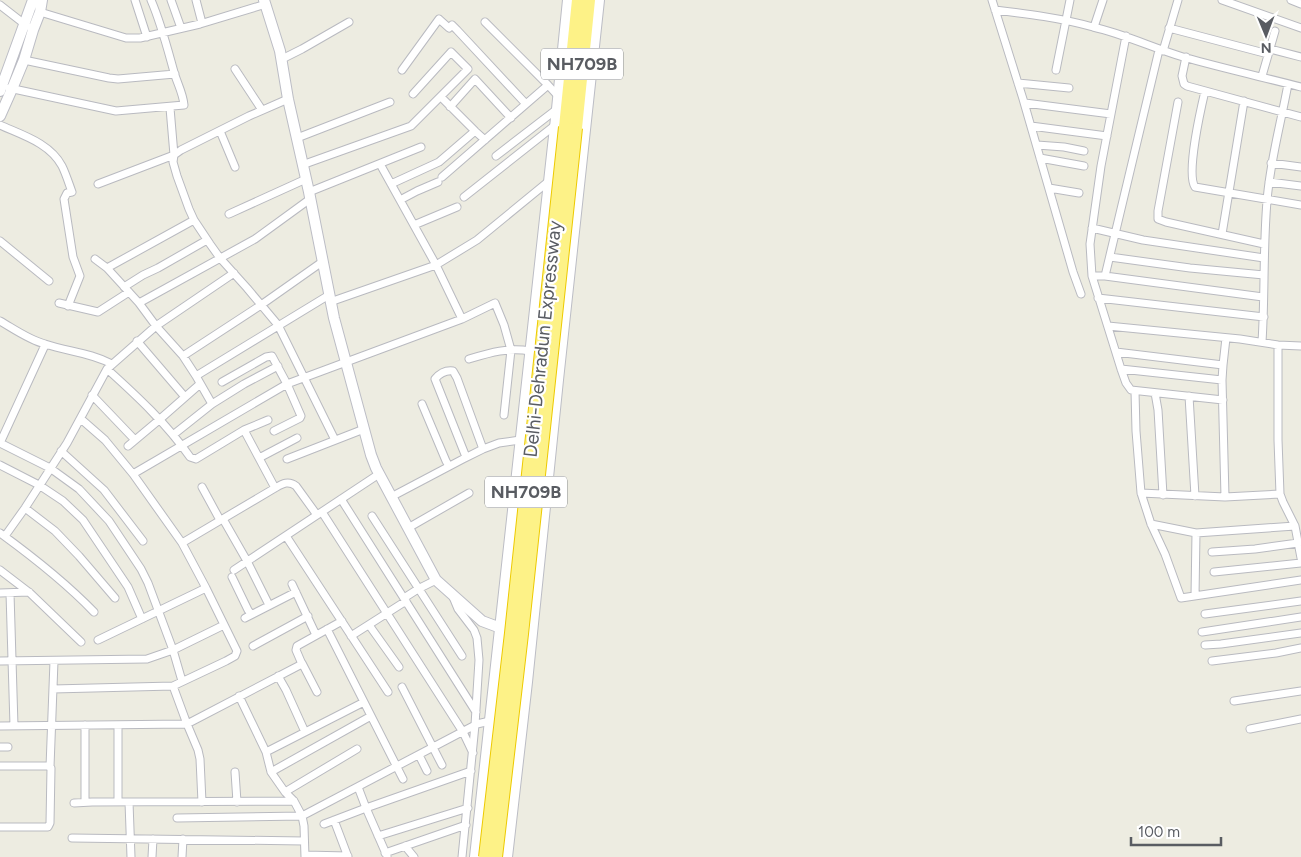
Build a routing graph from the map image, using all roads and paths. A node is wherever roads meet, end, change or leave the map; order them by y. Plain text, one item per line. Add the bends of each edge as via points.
1 (135, 0) edge
2 (151, 0) edge
3 (171, 0) edge
4 (196, 0) edge
5 (568, 0) edge
6 (578, 0) edge
7 (589, 0) edge
8 (600, 0) edge
9 (992, 0) edge
10 (1070, 0) edge
11 (1103, 0) edge
12 (1178, 0) edge
13 (1222, 0) edge
14 (1291, 0) edge
15 (265, 2) edge
16 (39, 3) edge
17 (1301, 4) edge
18 (0, 5) edge
19 (995, 10) junction
20 (1066, 20) junction
21 (349, 22) dead end
22 (485, 22) dead end
23 (202, 23) junction
24 (29, 27) junction
25 (1094, 27) junction
26 (181, 28) junction
27 (1169, 28) junction
28 (1301, 28) edge
29 (1275, 31) dead end
30 (163, 33) junction
31 (1126, 36) junction
32 (147, 37) junction
33 (1161, 50) junction
34 (1269, 52) junction
35 (1301, 57) edge
36 (1186, 58) junction
37 (282, 59) junction
38 (24, 60) junction
39 (235, 69) dead end
40 (402, 70) dead end
41 (1056, 70) dead end
42 (175, 74) junction
43 (1262, 76) junction
44 (1018, 82) junction
45 (1288, 84) junction
46 (548, 85) junction
47 (4, 87) edge
48 (1301, 87) edge
49 (1069, 88) dead end
50 (1205, 91) junction
51 (413, 94) dead end
52 (558, 96) junction
53 (441, 97) junction
54 (288, 99) junction
55 (1244, 101) junction
56 (390, 102) dead end
57 (1178, 102) dead end
58 (1025, 103) junction
59 (526, 104) junction
60 (450, 107) junction
61 (170, 108) junction
62 (557, 109) junction
63 (262, 110) junction
64 (1283, 112) junction
65 (1111, 114) junction
66 (0, 116) edge
67 (1301, 117) edge
68 (511, 118) junction
69 (0, 124) edge
70 (1031, 126) junction
71 (565, 127) junction
72 (220, 131) junction
73 (476, 131) junction
74 (1107, 136) junction
75 (296, 138) junction
76 (484, 140) junction
77 (1037, 145) junction
78 (421, 147) dead end
79 (1084, 151) dead end
80 (174, 155) junction
81 (496, 156) dead end
82 (1040, 158) junction
83 (1271, 162) junction
84 (380, 164) junction
85 (302, 165) junction
86 (1084, 166) dead end
87 (234, 167) dead end
88 (1301, 167) edge
89 (306, 179) junction
90 (549, 181) junction
91 (1269, 182) junction
92 (98, 184) dead end
93 (392, 184) junction
94 (1301, 186) edge
95 (1049, 188) junction
96 (1230, 192) junction
97 (1079, 193) dead end
98 (309, 196) junction
99 (464, 197) dead end
100 (400, 200) junction
101 (1267, 200) junction
102 (1301, 205) edge
103 (457, 207) dead end
104 (229, 214) dead end
105 (194, 220) junction
106 (414, 225) junction
107 (1092, 228) junction
108 (1116, 234) junction
109 (1222, 234) junction
110 (207, 240) junction
111 (0, 241) edge
112 (1264, 244) junction
113 (1110, 257) junction
114 (220, 258) junction
115 (1264, 258) junction
116 (96, 259) dead end
117 (322, 262) junction
118 (436, 265) junction
119 (107, 268) junction
120 (234, 273) junction
121 (1264, 275) junction
122 (1092, 276) junction
123 (1105, 276) junction
124 (49, 281) dead end
125 (127, 290) junction
126 (1081, 294) dead end
127 (1264, 297) junction
128 (329, 298) junction
129 (1098, 298) junction
130 (59, 303) dead end
131 (139, 303) junction
132 (261, 305) junction
133 (68, 306) junction
134 (1264, 317) junction
135 (462, 319) junction
136 (0, 321) edge
137 (278, 325) junction
138 (156, 326) junction
139 (1108, 326) junction
140 (1226, 338) junction
141 (137, 341) junction
142 (1262, 342) junction
143 (45, 344) junction
144 (1278, 345) junction
145 (1301, 346) edge
146 (519, 350) junction
147 (1116, 352) junction
148 (183, 356) junction
149 (469, 359) dead end
150 (345, 363) junction
151 (1222, 365) junction
152 (278, 366) junction
153 (110, 367) junction
154 (1121, 370) junction
155 (196, 376) junction
156 (304, 378) junction
157 (1222, 380) junction
158 (222, 382) dead end
159 (200, 384) junction
160 (287, 384) junction
161 (1135, 391) junction
162 (1155, 393) junction
163 (92, 395) junction
164 (1188, 396) junction
165 (186, 397) junction
166 (1223, 400) junction
167 (212, 404) junction
168 (422, 404) dead end
169 (504, 415) dead end
170 (81, 419) junction
171 (159, 420) junction
172 (268, 420) dead end
173 (364, 429) junction
174 (244, 430) junction
175 (274, 431) dead end
176 (173, 435) junction
177 (297, 438) dead end
178 (135, 440) junction
179 (335, 440) junction
180 (518, 440) junction
181 (0, 443) edge
182 (128, 446) dead end
183 (181, 446) junction
184 (483, 449) junction
185 (61, 451) junction
186 (466, 457) junction
187 (259, 458) junction
188 (287, 459) dead end
189 (0, 466) edge
190 (450, 466) junction
191 (50, 468) junction
192 (133, 474) junction
193 (379, 474) junction
194 (40, 485) junction
195 (202, 487) dead end
196 (275, 488) junction
197 (469, 493) dead end
198 (1141, 494) junction
199 (1280, 494) junction
200 (1163, 495) junction
201 (1195, 496) junction
202 (391, 497) junction
203 (1225, 497) junction
204 (341, 499) junction
205 (25, 508) junction
206 (320, 513) junction
207 (372, 516) dead end
208 (221, 520) junction
209 (1151, 524) junction
210 (1295, 526) junction
211 (408, 528) junction
212 (1196, 533) junction
213 (2, 534) edge
214 (286, 536) junction
215 (1298, 539) edge
216 (143, 541) dead end
217 (182, 543) junction
218 (1212, 552) dead end
219 (1301, 558) edge
220 (247, 561) junction
221 (1301, 563) edge
222 (0, 570) edge
223 (1214, 572) dead end
224 (436, 580) junction
225 (1301, 580) edge
226 (292, 584) dead end
227 (206, 588) junction
228 (418, 589) junction
229 (29, 592) junction
230 (296, 592) junction
231 (0, 593) edge
232 (10, 593) junction
233 (452, 595) junction
234 (1195, 596) junction
235 (115, 598) dead end
236 (405, 600) junction
237 (1301, 601) edge
238 (269, 605) junction
239 (159, 610) junction
240 (94, 612) dead end
241 (387, 613) junction
242 (1205, 614) dead end
243 (308, 616) junction
244 (1301, 617) edge
245 (142, 619) junction
246 (342, 621) junction
247 (224, 625) junction
248 (369, 625) junction
249 (497, 627) junction
250 (327, 629) junction
251 (1202, 632) dead end
252 (1301, 633) edge
253 (316, 635) junction
254 (351, 636) junction
255 (532, 636) junction
256 (98, 640) dead end
257 (82, 642) dead end
258 (1204, 645) dead end
259 (253, 646) dead end
260 (1301, 648) edge
261 (173, 650) junction
262 (462, 656) dead end
263 (0, 661) edge
264 (12, 661) junction
265 (54, 661) junction
266 (1212, 661) dead end
267 (302, 663) junction
268 (399, 667) dead end
269 (278, 676) junction
270 (182, 681) junction
271 (173, 686) junction
272 (402, 687) dead end
273 (53, 689) junction
274 (1301, 691) edge
275 (317, 692) dead end
276 (388, 692) dead end
277 (239, 696) junction
278 (1234, 700) dead end
279 (364, 702) junction
280 (476, 712) junction
281 (371, 716) junction
282 (1301, 719) edge
283 (482, 723) junction
284 (186, 724) junction
285 (85, 725) junction
286 (118, 725) junction
287 (0, 726) edge
288 (14, 726) junction
289 (52, 726) junction
290 (1250, 729) dead end
291 (305, 732) junction
292 (463, 732) junction
293 (434, 748) junction
294 (357, 749) dead end
295 (266, 752) junction
296 (473, 753) junction
297 (419, 755) junction
298 (442, 765) dead end
299 (0, 766) edge
300 (50, 767) junction
301 (396, 767) junction
302 (427, 771) dead end
303 (471, 771) junction
304 (235, 772) dead end
305 (271, 772) junction
306 (403, 780) dead end
307 (358, 787) junction
308 (285, 792) junction
309 (294, 801) junction
310 (85, 802) junction
311 (118, 802) junction
312 (129, 802) junction
313 (202, 802) junction
314 (237, 802) junction
315 (74, 803) dead end
316 (366, 808) junction
317 (468, 808) junction
318 (302, 816) junction
319 (177, 818) dead end
320 (334, 820) junction
321 (324, 824) dead end
322 (466, 825) junction
323 (0, 827) edge
324 (378, 836) junction
325 (72, 838) dead end
326 (130, 839) junction
327 (153, 839) junction
328 (182, 839) junction
329 (304, 841) junction
330 (405, 846) junction
331 (387, 855) edge
332 (305, 856) edge
333 (131, 857) edge
334 (152, 857) edge
335 (182, 857) edge
336 (348, 857) edge
337 (414, 857) edge
338 (462, 857) edge
339 (475, 857) edge
340 (485, 857) edge
341 (496, 857) edge
342 (507, 857) edge

1 - 32 street
2 - 30 street
3 - 26 street
4 - 23 street
5 - 52 street
6 - 71 highway, Delhi-Dehradun Expressway / NH709B
7 - 71 highway, Delhi-Dehradun Expressway / NH709B
8 - 255 street
9 - 19 street
10 - 20 street
11 - 25 street
12 - 27 street
13 - 28 street
14 - 17 street
15 - 23 street
15 - 37 street
16 - 24 street
16 - 32 street via 126,38
18 - 24 street
19 - 20 street
19 - 44 street
20 - 25 street
20 - 41 street
21 - 37 street
22 - 46 street
23 - 26 street
24 - 38 street
24 - 47 street
25 - 31 street
26 - 30 street
27 - 33 street
27 - 34 street
29 - 34 street
30 - 32 street
30 - 42 street
31 - 33 street
31 - 65 street
33 - 36 street
33 - 108 street
34 - 35 street
34 - 43 street
36 - 43 street
36 - 50 street via 1182,76 1184,84
37 - 54 street
38 - 42 street via 118,79
38 - 47 street
39 - 63 street
40 - 59 street via 439,19 449,28 452,25
42 - 61 street via 184,105
43 - 45 street
44 - 49 street
44 - 58 street
45 - 48 street
45 - 64 street
46 - 52 street
46 - 59 street
47 - 61 street via 116,111
47 - 66 street
50 - 55 street
50 - 96 street via 1192,183 1199,188
51 - 53 street via 451,52 468,69
52 - 62 street
53 - 60 street
53 - 85 street via 411,126
54 - 63 street
54 - 75 street
55 - 64 street
55 - 96 street
56 - 75 street
57 - 109 street via 1158,219
58 - 65 street
58 - 70 street
59 - 68 street
60 - 68 street via 475,79
60 - 73 street
61 - 80 street
62 - 71 street
62 - 81 street
63 - 72 street
64 - 67 street
64 - 83 street
65 - 74 street
68 - 76 street
69 - 133 street via 53,154 62,166 72,192 67,193 64,199 73,256 80,276
70 - 74 street
70 - 77 street
71 - 90 street
71 - 99 street
71 - 340 highway, Delhi-Dehradun Expressway / NH709B, bridge
71 - 341 highway, Delhi-Dehradun Expressway / NH709B, bridge via 522,634
72 - 80 street
72 - 87 street
73 - 76 street
73 - 93 street via 438,162
74 - 107 street
75 - 85 street
76 - 100 street via 440,180
77 - 79 street
77 - 82 street
78 - 84 street
80 - 92 street
80 - 105 street via 177,176
82 - 86 street
82 - 95 street
83 - 88 street
83 - 91 street
84 - 93 street
84 - 98 street
85 - 89 street
89 - 98 street
89 - 104 street
90 - 118 street via 468,247
90 - 146 street
91 - 94 street
91 - 101 street
93 - 100 street
95 - 97 street
95 - 126 street
96 - 101 street
96 - 109 street
98 - 114 street via 255,239
98 - 117 street
100 - 106 street
101 - 102 street
101 - 112 street
103 - 106 street
105 - 110 street
105 - 119 street
106 - 118 street
107 - 108 street
107 - 122 street
108 - 113 street
108 - 115 street
109 - 112 street
110 - 114 street
110 - 125 street via 144,275
111 - 124 street
112 - 115 street
113 - 121 street
113 - 123 street
114 - 120 street
114 - 131 street
115 - 121 street
116 - 119 street
117 - 128 street
117 - 132 street
118 - 128 street
118 - 135 street
119 - 125 street
120 - 132 street
120 - 138 street
121 - 127 street
122 - 123 street
122 - 129 street
123 - 127 street
125 - 131 street
125 - 133 street via 98,312
127 - 134 street
128 - 137 street
128 - 150 street
129 - 134 street
129 - 139 street
130 - 133 street
131 - 138 street
132 - 137 street
132 - 148 street
134 - 142 street
135 - 146 street via 496,303
135 - 150 street
136 - 143 street
137 - 155 street
137 - 156 street
138 - 141 street
138 - 148 street
139 - 140 street
139 - 147 street
140 - 142 street
140 - 151 street
141 - 153 street
141 - 165 street
142 - 144 street
143 - 153 street via 86,353
143 - 181 street
144 - 145 street
144 - 199 street
146 - 149 street via 502,350
146 - 169 street
146 - 180 street
147 - 151 street
147 - 154 street
148 - 155 street
150 - 156 street
150 - 173 street
151 - 157 street
152 - 158 street via 270,356
152 - 160 street
152 - 167 street
153 - 163 street
153 - 171 street
154 - 157 street
154 - 161 street via 1128,386
155 - 159 street
156 - 160 street
156 - 179 street
157 - 166 street
159 - 165 street
159 - 167 street
160 - 175 street via 301,417
160 - 183 street
161 - 162 street
161 - 198 street
162 - 164 street
162 - 200 street
163 - 170 street
163 - 178 street
164 - 166 street
164 - 201 street
165 - 171 street
166 - 203 street
167 - 176 street
168 - 190 street
170 - 185 street
170 - 192 street via 105,440
171 - 176 street
171 - 178 street
172 - 174 street
173 - 179 street
173 - 193 street
174 - 183 street via 196,459
174 - 187 street
176 - 183 street
177 - 187 street
178 - 182 street
179 - 188 street
180 - 184 street
180 - 249 street
181 - 191 street
183 - 192 street
184 - 186 street
184 - 186 street via 453,371 440,373 436,378
185 - 191 street
185 - 216 street via 104,490
186 - 190 street
187 - 196 street
189 - 194 street
190 - 202 street
191 - 194 street
191 - 239 street via 79,489 108,521 141,568
192 - 217 street
193 - 202 street
193 - 204 street
194 - 205 street
194 - 245 street via 83,520 128,587
195 - 208 street
196 - 206 street via 292,483
196 - 208 street
197 - 211 street
198 - 200 street
198 - 209 street
199 - 203 street
199 - 210 street
200 - 201 street
201 - 203 street
202 - 211 street
204 - 206 street
204 - 236 street
205 - 213 street
205 - 235 street via 79,556
206 - 214 street
206 - 241 street
207 - 228 street
208 - 217 street
208 - 220 street
209 - 212 street
209 - 234 street via 1182,598
210 - 212 street
210 - 215 street
211 - 224 street
212 - 234 street
213 - 240 street via 43,565
214 - 220 street
214 - 246 street
215 - 218 street via 1255,549
215 - 219 street
217 - 227 street
220 - 238 street
220 - 238 street via 233,574 248,616
221 - 223 street
222 - 229 street
224 - 228 street
224 - 233 street
225 - 234 street
226 - 230 street
227 - 239 street
227 - 247 street
228 - 236 street
228 - 262 street
229 - 232 street
229 - 257 street
230 - 238 street
230 - 243 street
231 - 232 street
232 - 264 street
233 - 249 street via 482,621
233 - 280 street via 477,638
236 - 241 street
236 - 280 street
237 - 242 street
239 - 245 street
239 - 261 street
241 - 248 street
241 - 292 street
243 - 253 street
243 - 259 street
244 - 251 street
245 - 256 street
246 - 250 street
246 - 254 street
247 - 261 street
247 - 270 street via 236,654
248 - 254 street
248 - 268 street
249 - 255 street
249 - 283 street
250 - 253 street
250 - 279 street
252 - 258 street
253 - 267 street via 296,647
254 - 276 street
255 - 342 street
260 - 266 street
261 - 265 street via 148,659
261 - 270 street
263 - 264 street
264 - 265 street
264 - 288 street
265 - 273 street
267 - 269 street
267 - 275 street
269 - 277 street
269 - 291 street
270 - 271 street
271 - 273 street
271 - 284 street
272 - 293 street
273 - 289 street
274 - 278 street
277 - 284 street
277 - 295 street
279 - 281 street
279 - 291 street
280 - 283 street
281 - 301 street
281 - 305 street
282 - 290 street
283 - 292 street
283 - 296 street
283 - 339 street
284 - 286 street
284 - 313 street via 200,759
285 - 286 street
285 - 289 street
285 - 310 street
286 - 311 street
287 - 288 street
288 - 289 street
289 - 300 street
291 - 295 street
292 - 293 street
292 - 296 street
293 - 297 street
293 - 298 street
294 - 308 street
295 - 305 street
296 - 303 street
297 - 301 street
297 - 302 street
299 - 300 street
300 - 323 street via 48,827
301 - 306 street
301 - 307 street
303 - 316 street
303 - 317 street
304 - 314 street
305 - 308 street
307 - 316 street
307 - 318 street
308 - 309 street
309 - 314 street
309 - 318 street
310 - 311 street
310 - 315 street
311 - 312 street
312 - 313 street
312 - 326 street
313 - 314 street
316 - 320 street
316 - 324 street
317 - 322 street
317 - 324 street
318 - 319 street
318 - 329 street
320 - 321 street
320 - 336 street
322 - 330 street
322 - 338 street
324 - 331 street
325 - 326 street
326 - 327 street
326 - 333 street
327 - 328 street
327 - 334 street
328 - 329 street
328 - 335 street
329 - 332 street
330 - 331 street
330 - 337 street
332 - 336 street

